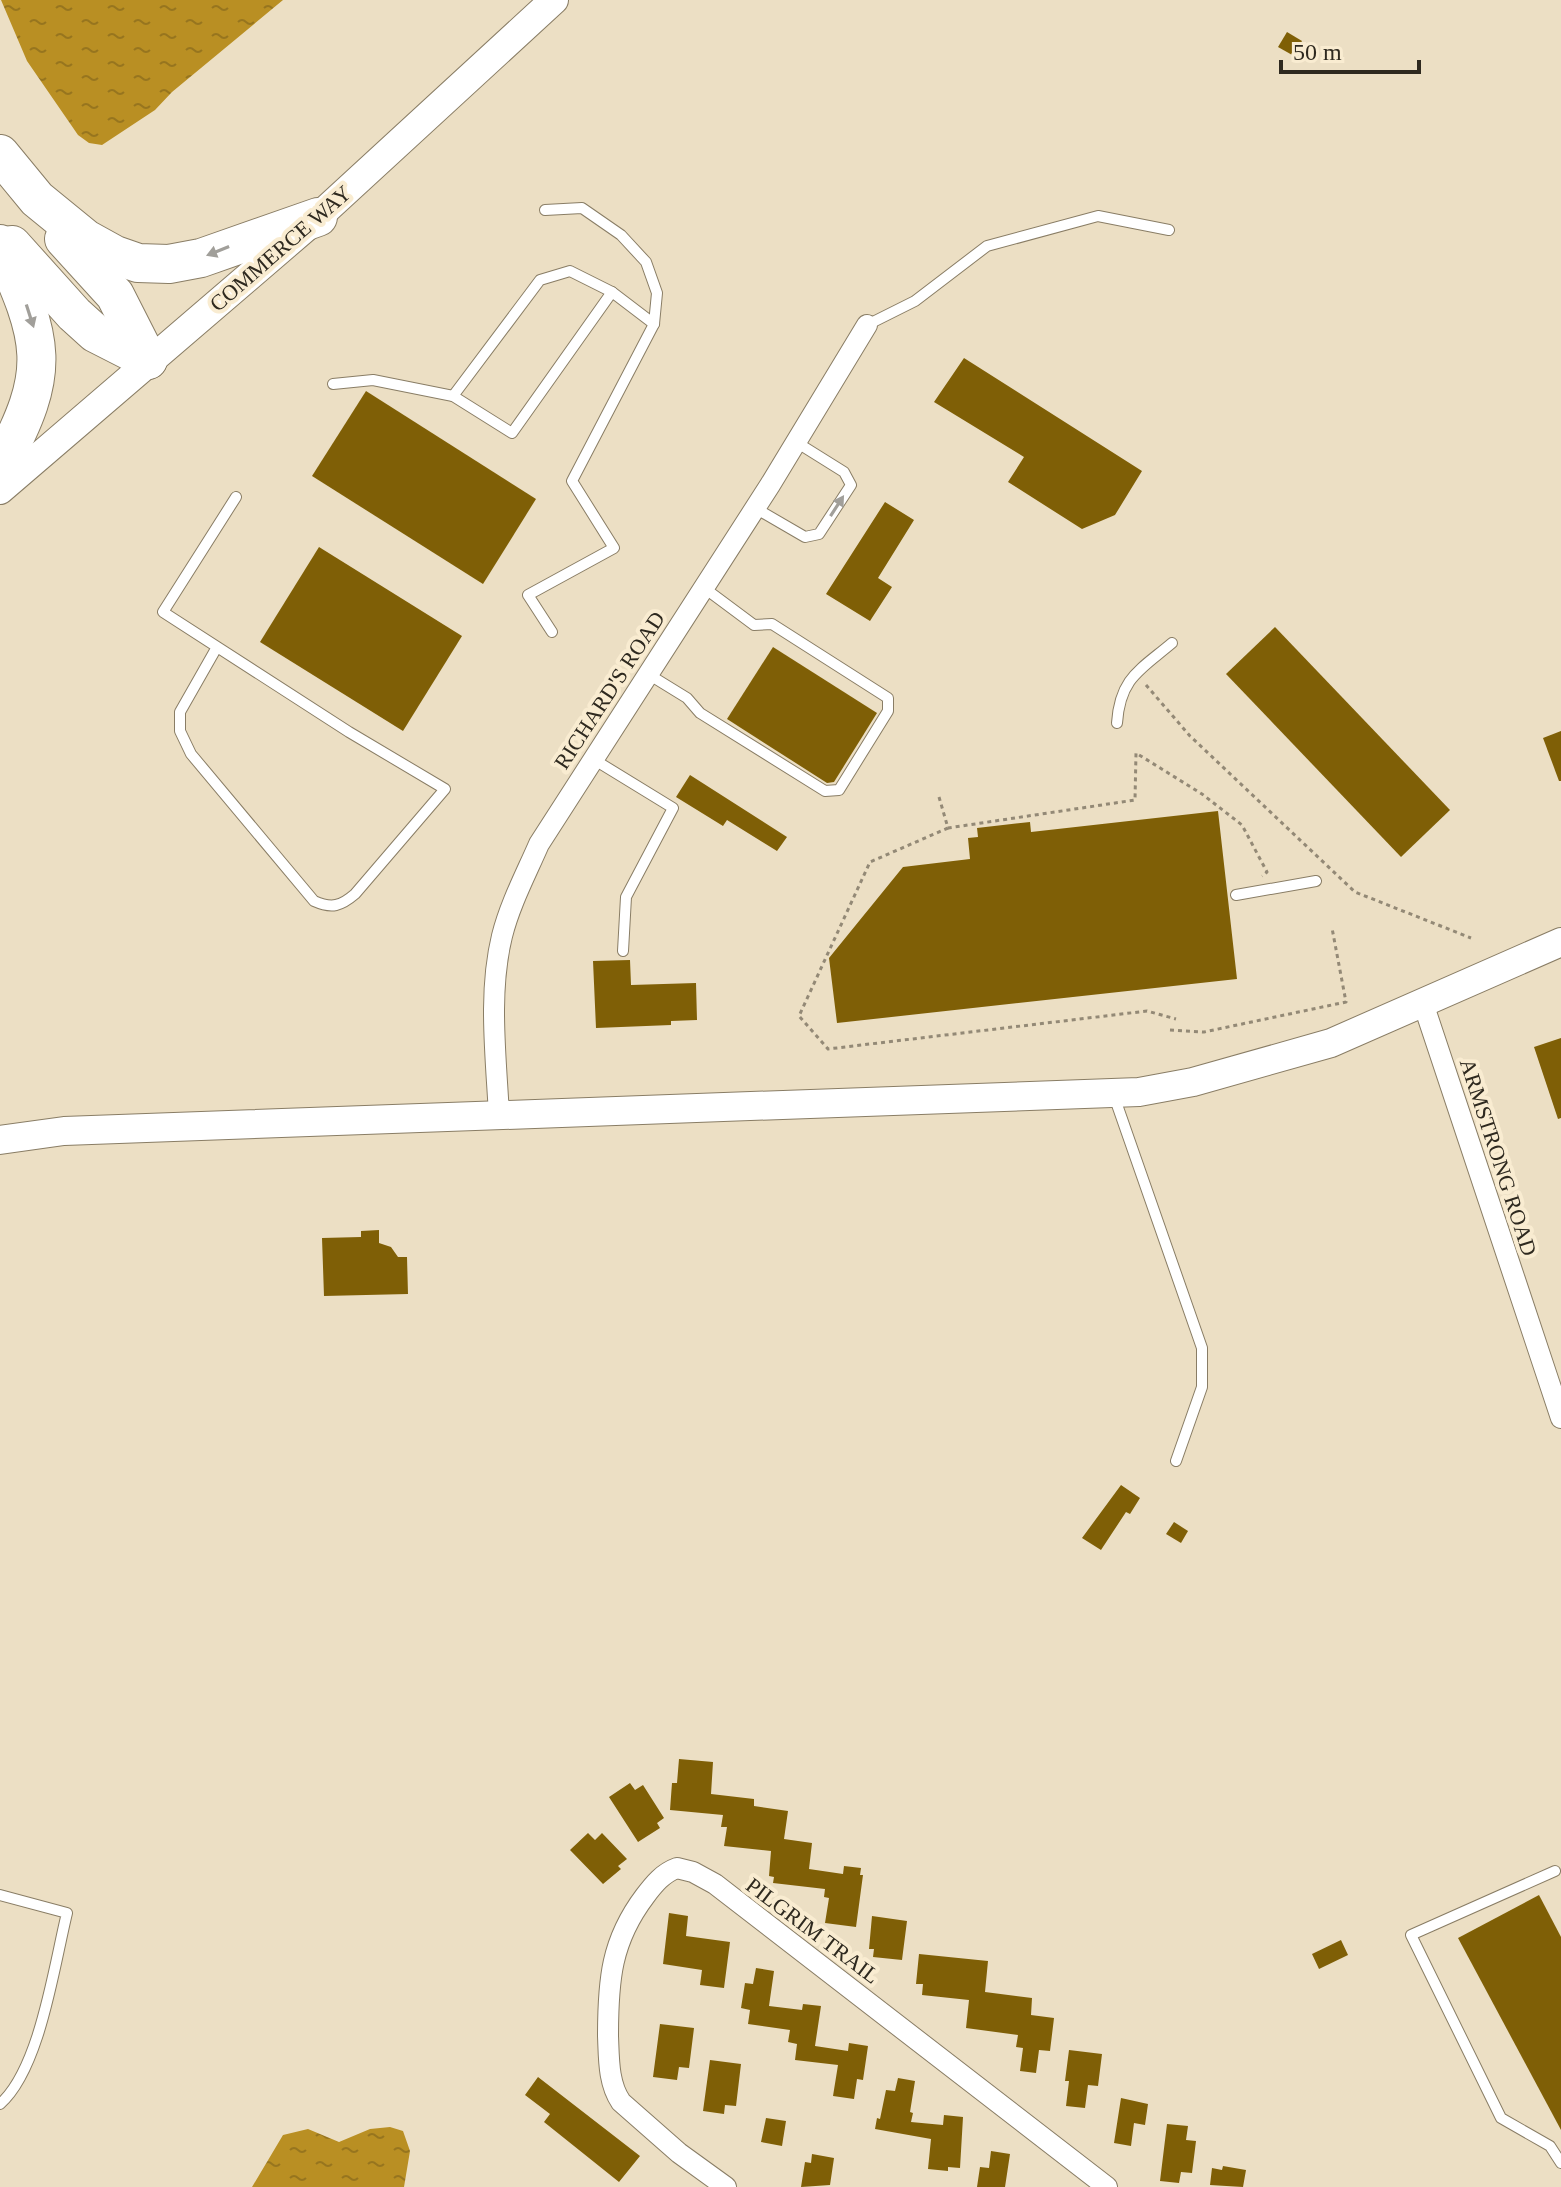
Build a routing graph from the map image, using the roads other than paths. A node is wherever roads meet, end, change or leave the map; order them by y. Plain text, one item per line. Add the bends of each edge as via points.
1 (554, 0) edge
2 (0, 154) edge
3 (37, 199) junction
4 (545, 210) dead end
5 (318, 217) junction
6 (0, 230) edge
7 (1169, 230) dead end
8 (0, 244) edge
9 (612, 292) junction
10 (654, 324) junction
11 (867, 325) joint
12 (148, 360) junction
13 (333, 384) dead end
14 (453, 396) junction
15 (796, 442) junction
16 (0, 466) edge
17 (0, 490) edge
18 (236, 497) dead end
19 (755, 508) junction
20 (703, 587) junction
21 (552, 632) dead end
22 (1172, 643) dead end
23 (217, 647) junction
24 (648, 674) junction
25 (1117, 723) dead end
26 (593, 759) junction
27 (1316, 881) dead end
28 (1236, 895) road end
29 (1561, 942) edge
30 (623, 951) dead end
31 (1423, 1003) junction
32 (1114, 1094) junction
33 (499, 1115) junction
34 (0, 1140) edge
35 (1561, 1418) edge
36 (1176, 1461) dead end
37 (1555, 1871) dead end
38 (0, 1895) edge
39 (0, 2104) edge
40 (1561, 2163) edge
41 (726, 2187) edge
42 (1107, 2187) edge

1 - 5 street, COMMERCE WAY
2 - 3 highway
5 -> 3 highway via 201,258 138,263 86,239
3 - 12 highway via 115,295
4 - 10 lane via 582,208 621,235 646,262 657,293
5 - 12 street, COMMERCE WAY
6 - 12 highway via 95,333
7 - 11 lane via 1098,216 987,246 915,301
8 -> 16 highway via 29,310 38,362 28,407
9 - 10 lane
9 - 14 lane via 570,271 540,280
9 - 14 lane via 512,433
10 - 21 lane via 572,481 614,548 528,595
11 - 15 street, RICHARD'S ROAD
12 - 17 street, COMMERCE WAY
13 - 14 lane via 373,380
15 - 19 street, RICHARD'S ROAD
19 -> 15 lane via 805,537 819,534 851,485 844,472
18 - 23 lane via 163,612
19 - 20 street, RICHARD'S ROAD
20 - 24 street, RICHARD'S ROAD
20 - 24 lane via 754,625 772,624 888,698 888,711 839,790 825,791
22 - 25 lane via 1135,674 1119,698
23 - 23 lane via 180,712 180,731 191,754 314,901 332,907 344,903 445,789
24 - 26 street, RICHARD'S ROAD
26 - 30 lane via 673,808 626,897
26 - 33 street, RICHARD'S ROAD via 539,844 502,936 495,1027
27 - 28 lane
29 - 31 street
31 - 32 street via 1331,1043 1193,1082
31 - 35 street, ARMSTRONG ROAD
32 - 33 street
32 - 36 lane via 1202,1348 1202,1387
33 - 34 street via 64,1131
37 - 40 lane via 1411,1935 1501,2118 1550,2146
38 - 39 lane via 67,1913 33,2050 23,2076
41 - 42 street, PILGRIM TRAIL via 679,2153 614,2093 608,2008 617,1946 633,1912 671,1870 685,1869 715,1884

